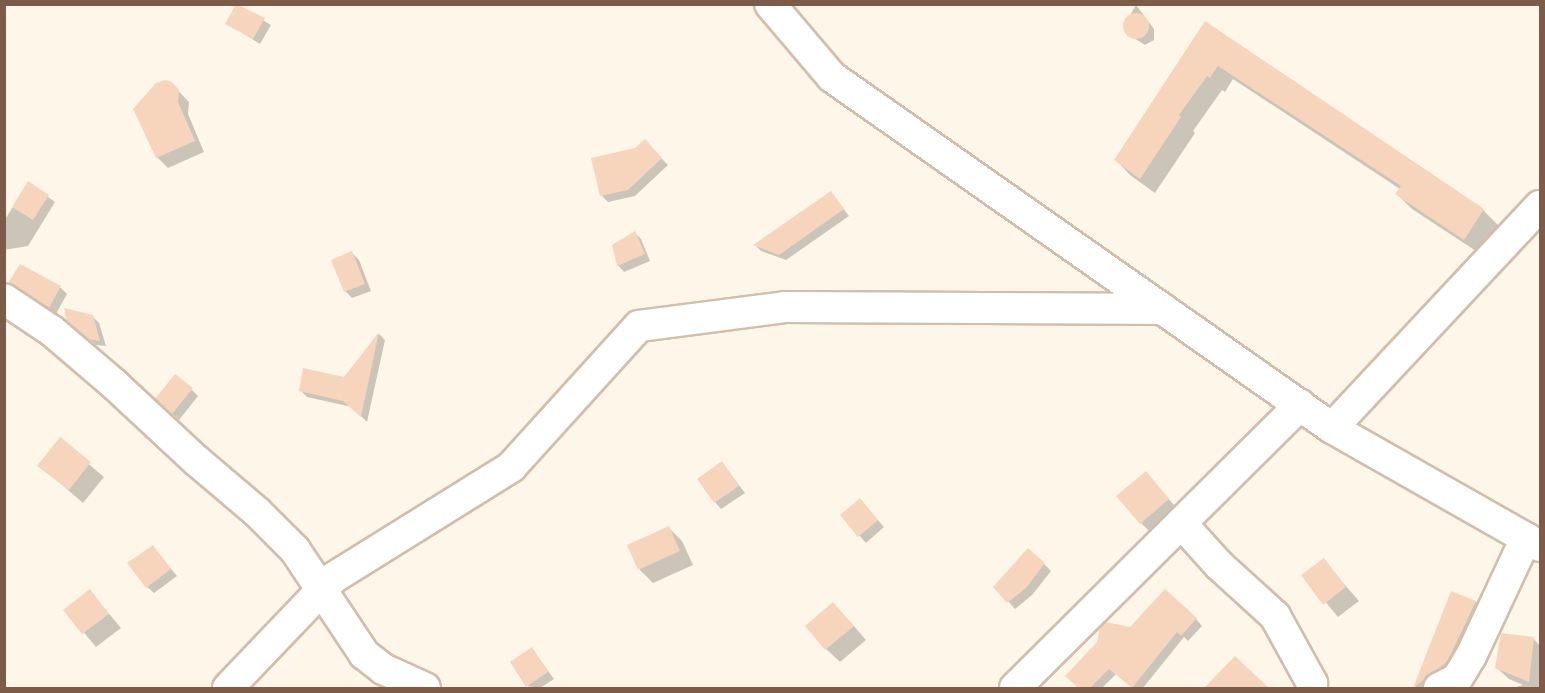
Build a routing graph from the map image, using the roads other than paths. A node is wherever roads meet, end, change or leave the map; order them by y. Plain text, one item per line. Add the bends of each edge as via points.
1 (770, 4) edge
2 (1540, 206) edge
3 (4, 299) edge
4 (1163, 309) junction
5 (1300, 405) junction
6 (1332, 428) junction
7 (1181, 523) junction
8 (1533, 542) edge
9 (323, 590) junction
10 (228, 688) edge
11 (425, 688) edge
12 (1015, 688) edge
13 (1312, 688) edge
14 (1439, 688) edge

1 - 4 street via 832,77
2 - 6 street
3 - 9 street via 87,361 256,512 294,550
4 - 5 street
4 - 9 street via 785,307 639,326 512,467 333,578
5 - 6 street
5 - 7 street
6 - 8 street
7 - 12 street
7 - 13 street via 1219,565 1275,616
8 - 14 street via 1472,656 1457,679
9 - 10 street
9 - 11 street via 364,654 384,669

